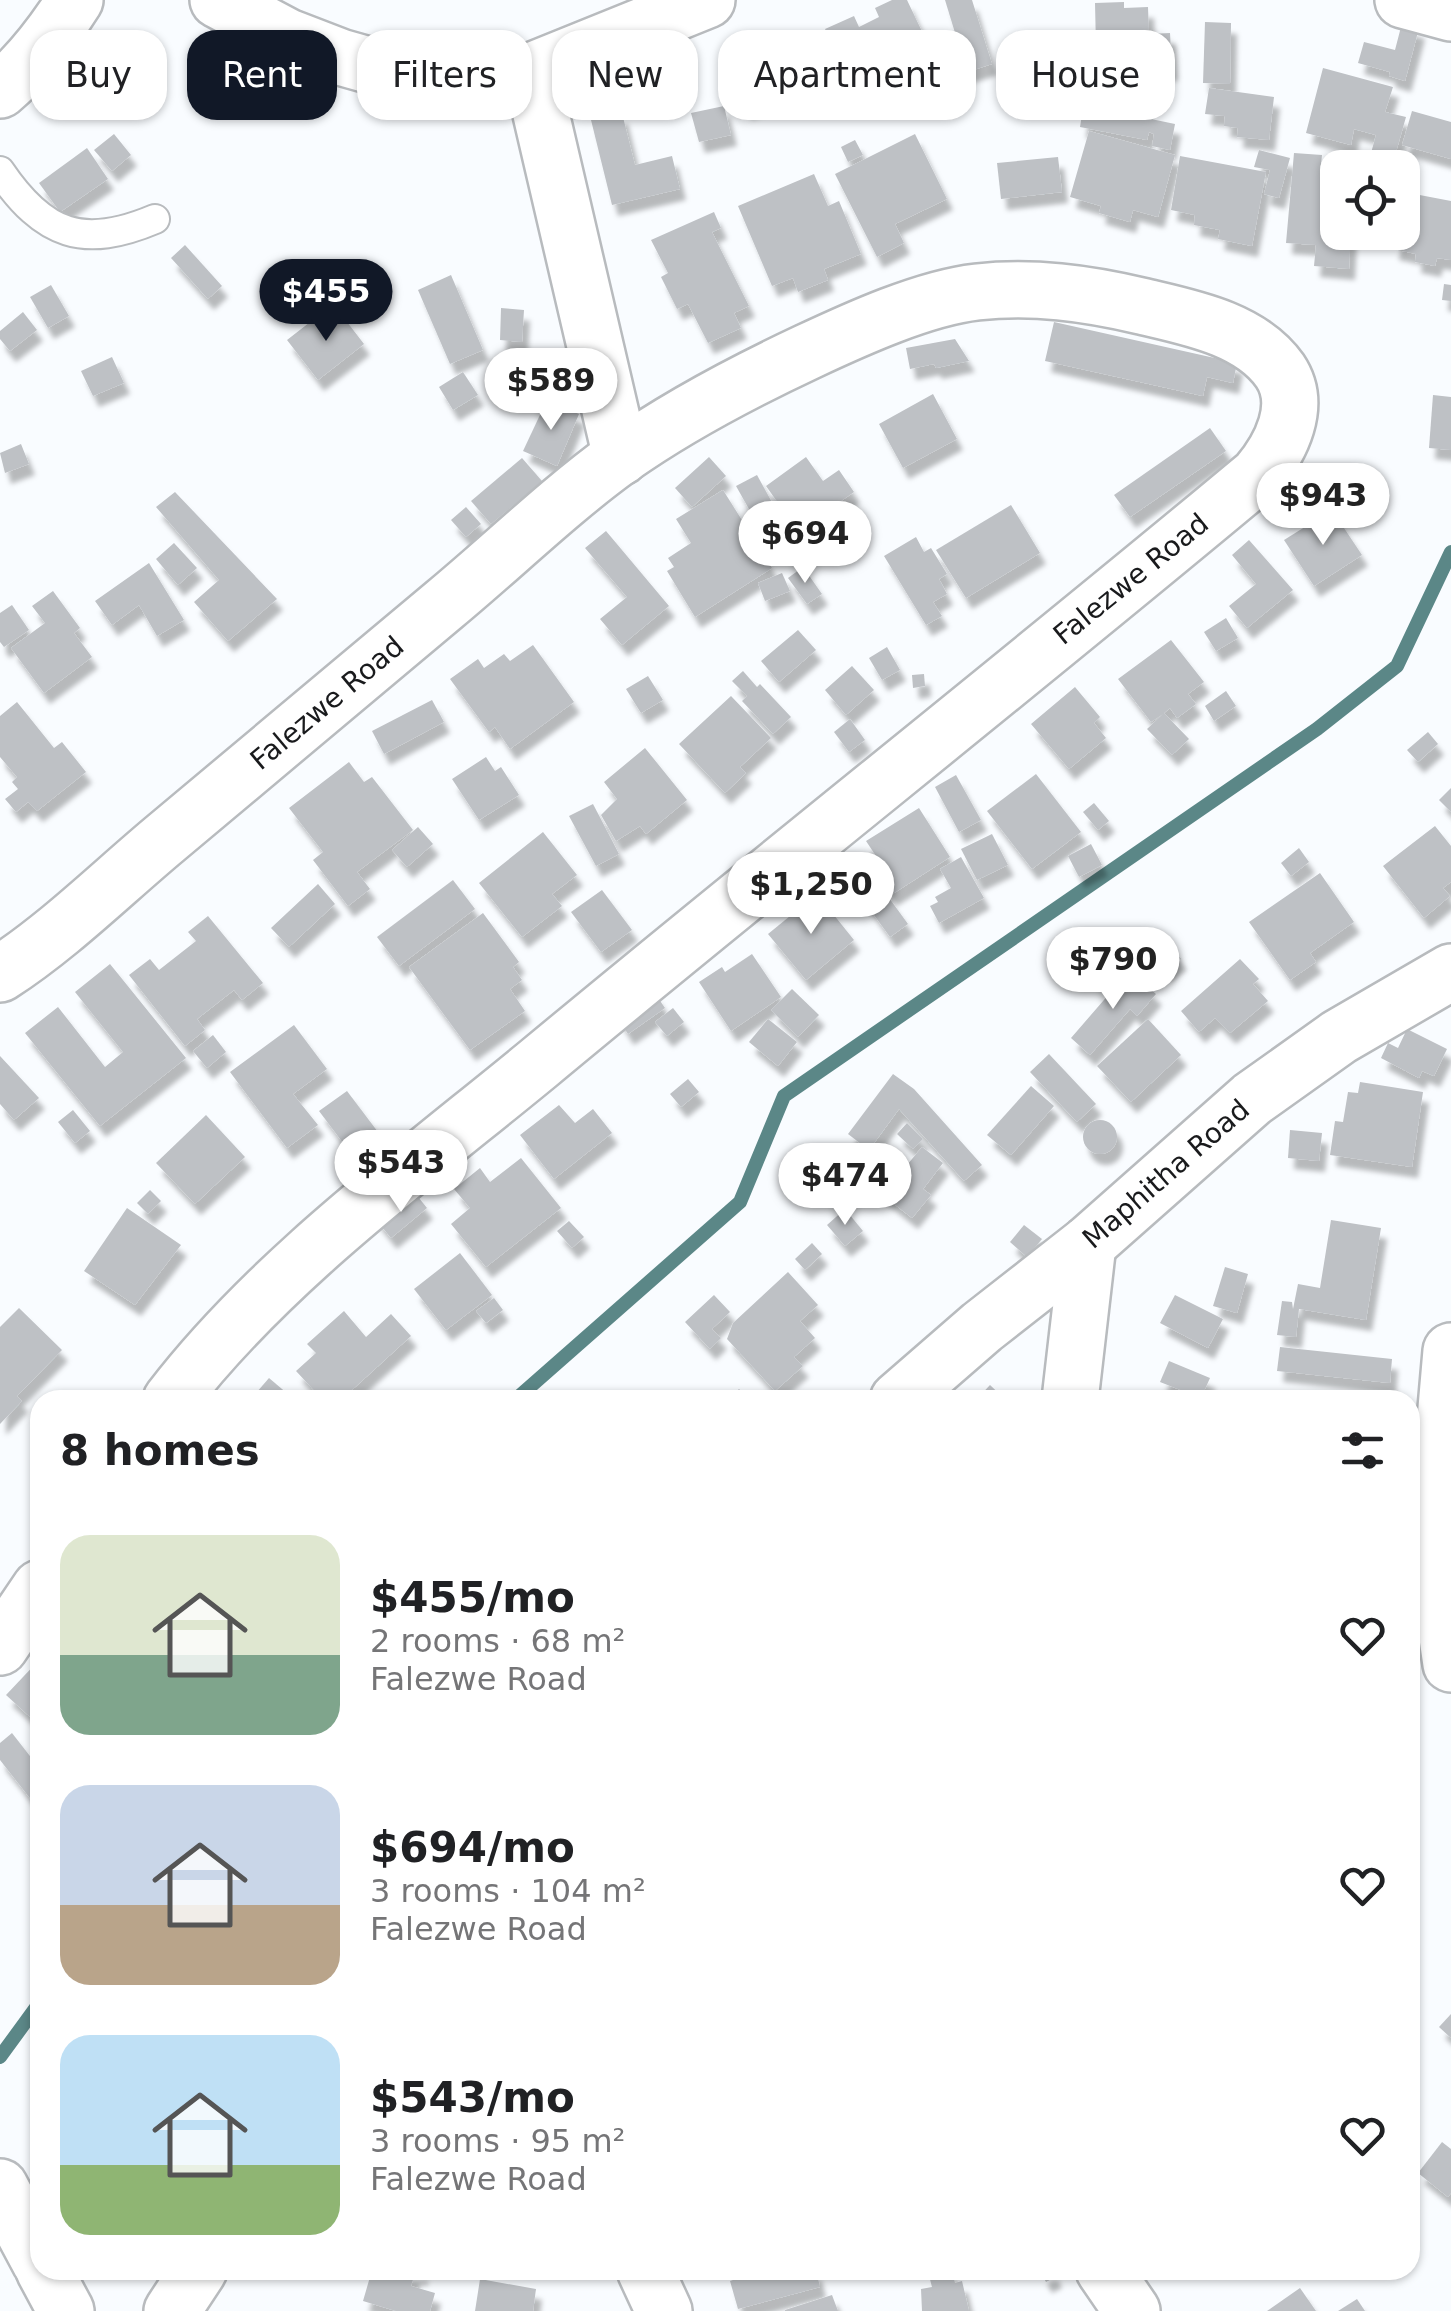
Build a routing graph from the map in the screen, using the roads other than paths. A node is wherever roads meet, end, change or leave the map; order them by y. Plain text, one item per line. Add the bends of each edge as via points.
1 (75, 0) edge
2 (218, 0) edge
3 (707, 0) edge
4 (1403, 0) edge
5 (1451, 13) edge
6 (357, 60) edge
7 (532, 71) edge
8 (532, 75) edge
9 (0, 90) edge
10 (0, 171) edge
11 (156, 220) dead end
12 (620, 457) junction
13 (1451, 972) edge
14 (0, 974) edge
15 (1088, 1244) junction
16 (1451, 1351) edge
17 (179, 1390) edge
18 (910, 1390) edge
19 (1071, 1390) edge
20 (30, 1603) edge
21 (0, 1647) edge
22 (1451, 1664) edge
23 (0, 2187) edge
24 (30, 2243) edge
25 (49, 2280) edge
26 (192, 2280) edge
27 (650, 2280) edge
28 (1111, 2280) edge
29 (66, 2311) edge
30 (172, 2311) edge
31 (664, 2311) edge
32 (1132, 2311) edge

1 - 9 street
2 - 6 street via 288,37
3 - 7 street
4 - 5 street
8 - 12 street
10 - 11 lane via 26,204 66,230 110,236
12 - 14 street, Falezwe Road
12 - 17 street, Falezwe Road via 744,382 839,337 972,292 1062,290 1218,327 1265,354 1288,389 1284,436 1258,475 362,1210 260,1299
13 - 15 street, Maphitha Road via 1338,1037 1252,1098
15 - 18 street, Maphitha Road
15 - 19 street
16 - 22 street via 1438,1500 1438,1576
20 - 21 street
23 - 24 street
25 - 29 street
26 - 30 street
27 - 31 street
28 - 32 street

